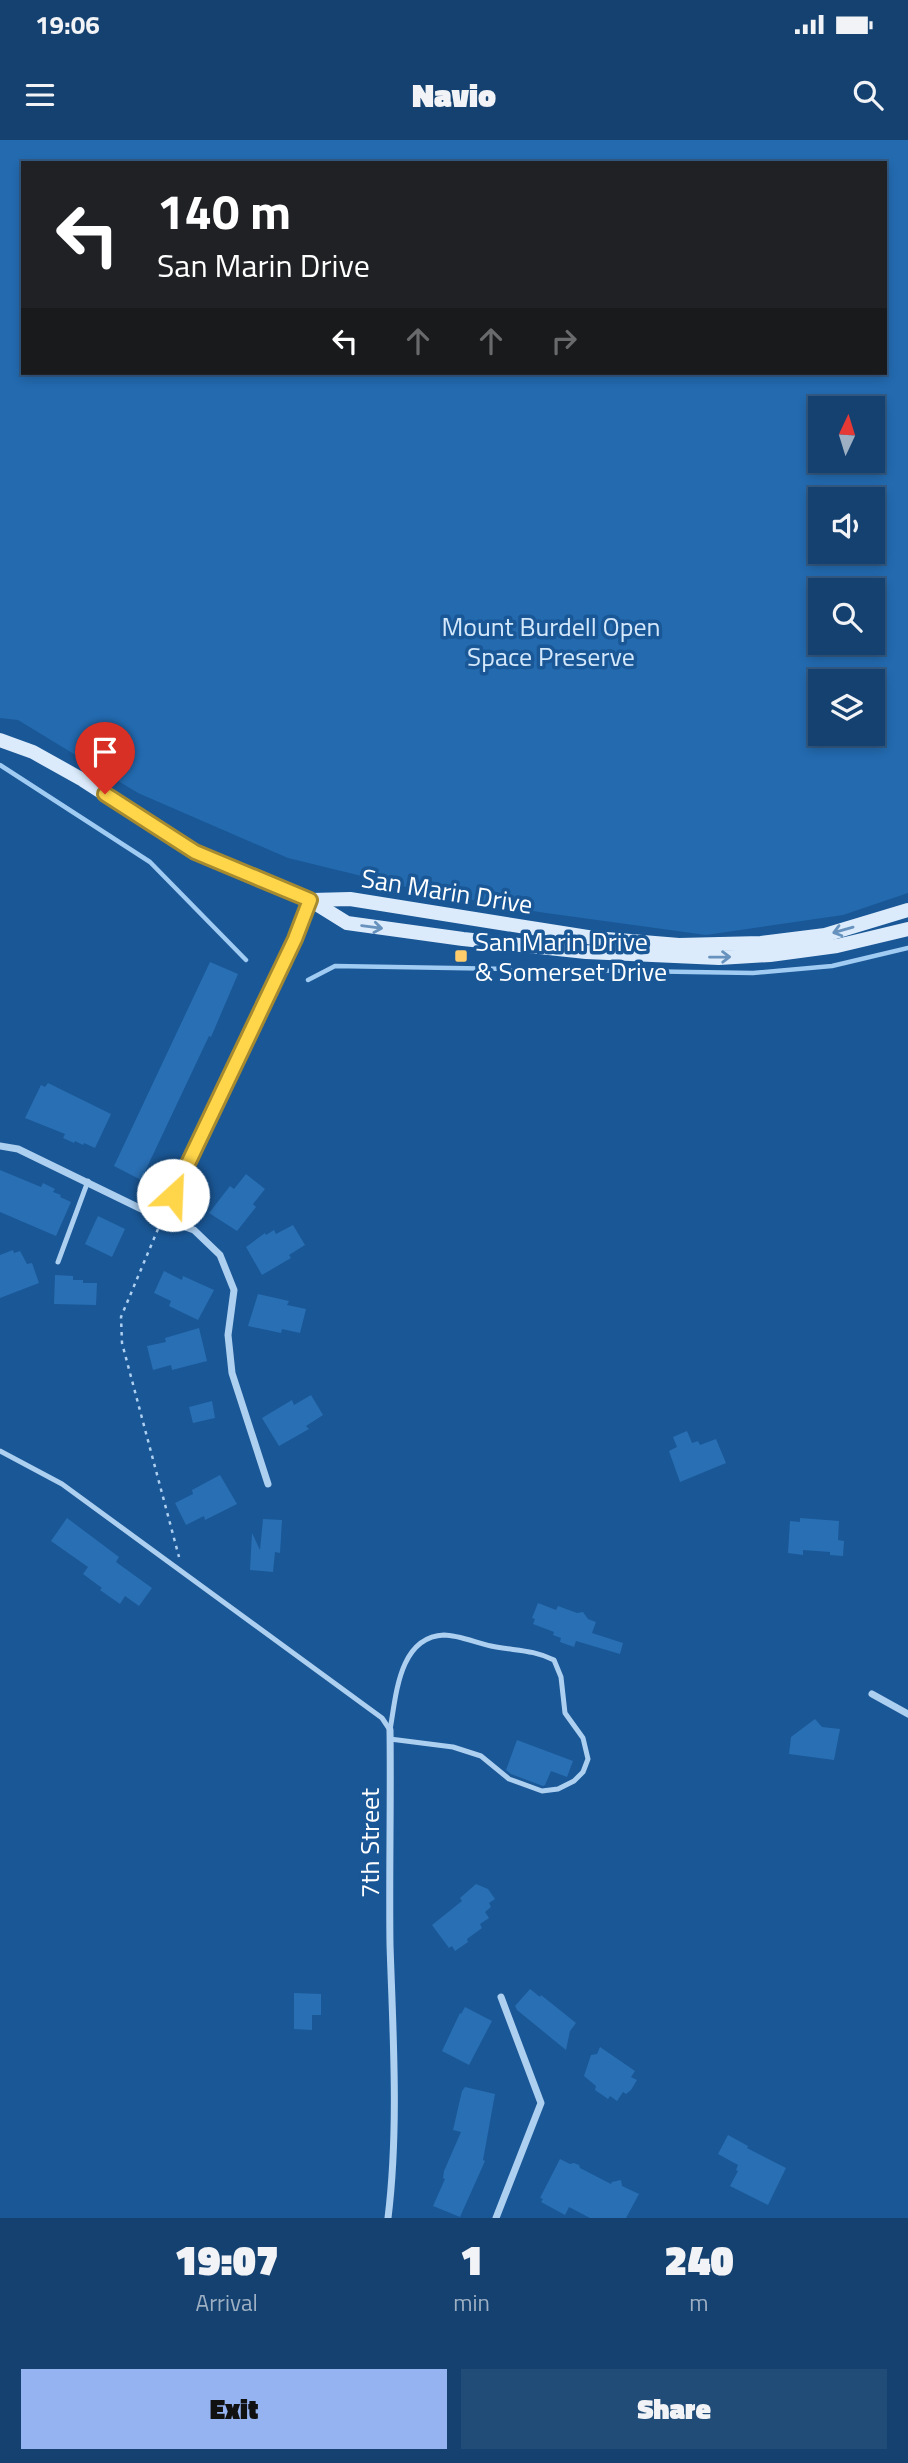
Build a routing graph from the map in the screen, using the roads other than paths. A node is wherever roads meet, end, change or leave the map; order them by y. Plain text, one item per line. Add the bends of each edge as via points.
1 (0, 740) edge
2 (310, 900) junction
3 (908, 910) edge
4 (908, 929) edge
5 (0, 1146) edge
6 (88, 1181) junction
7 (162, 1219) junction
8 (58, 1262) dead end
9 (0, 1451) edge
10 (268, 1484) dead end
11 (872, 1694) dead end
12 (908, 1714) edge
13 (390, 1735) junction
14 (501, 1997) dead end
15 (388, 2218) edge
16 (497, 2218) edge

1 - 2 main road, San Marin Drive via 33,752 83,780 195,852
3 -> 2 main road, San Marin Drive via 825,935 761,943 678,945 594,938 350,899
2 -> 4 main road, San Marin Drive via 347,923 599,952 770,955 837,946
2 - 7 street
5 - 6 street via 18,1149
6 - 7 street
6 - 8 lane
7 - 10 street via 194,1230 220,1255 234,1290 228,1335 232,1373
9 - 13 lane via 62,1485 182,1571 382,1718
11 - 12 street
13 - 13 lane via 399,1674 408,1656 426,1640 444,1635 538,1652 554,1660 565,1713 583,1738 588,1759 574,1781 542,1791 509,1779 481,1756
13 - 15 street, 7th Street via 394,2085
14 - 16 street via 541,2103

